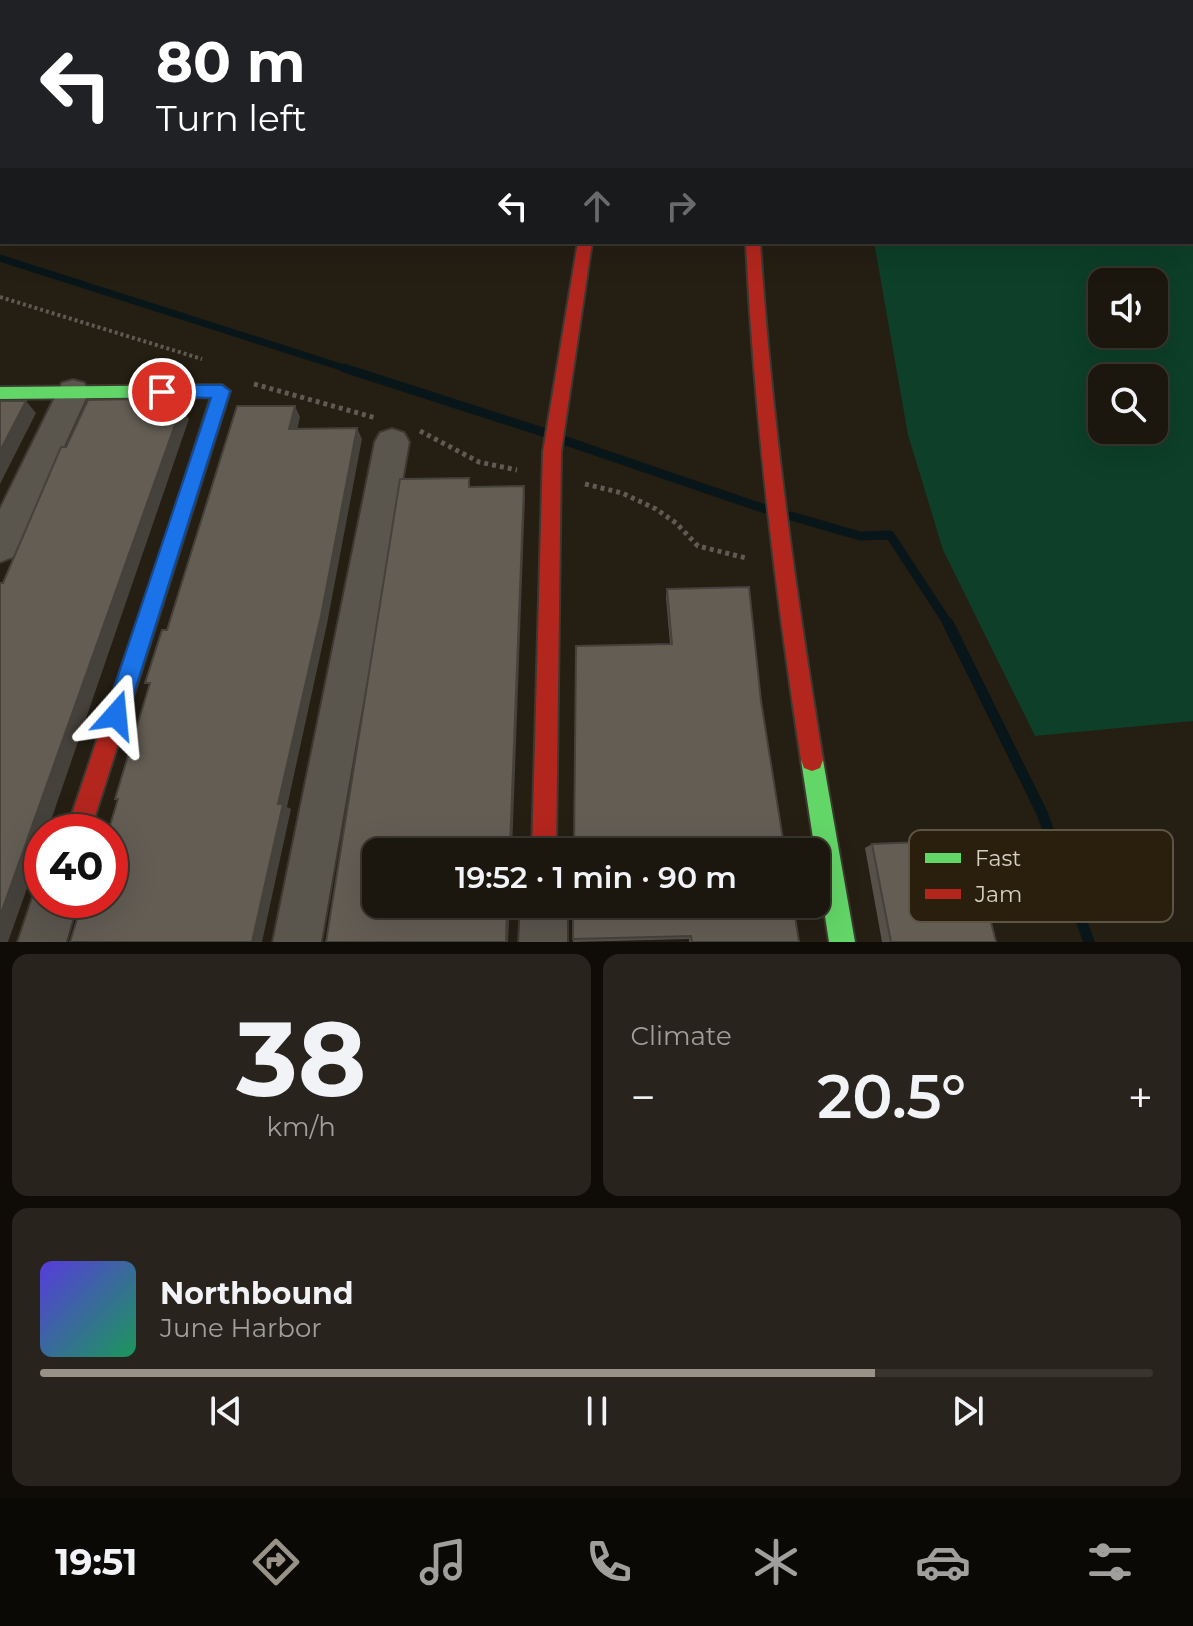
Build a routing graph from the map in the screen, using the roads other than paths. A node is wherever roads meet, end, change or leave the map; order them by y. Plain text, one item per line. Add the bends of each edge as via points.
1 (585, 244) edge
2 (753, 244) edge
3 (73, 392) junction
4 (0, 393) edge
5 (392, 442) dead end
6 (0, 546) edge
7 (84, 814) edge
8 (544, 838) edge
9 (49, 918) edge
10 (544, 918) edge
11 (42, 942) edge
12 (297, 942) edge
13 (543, 942) edge
14 (842, 942) edge

1 - 8 street via 552,452
2 - 14 street via 770,494
3 - 4 street
3 - 6 street
3 - 7 street via 222,391
5 - 12 street
9 - 11 street
10 - 13 street

